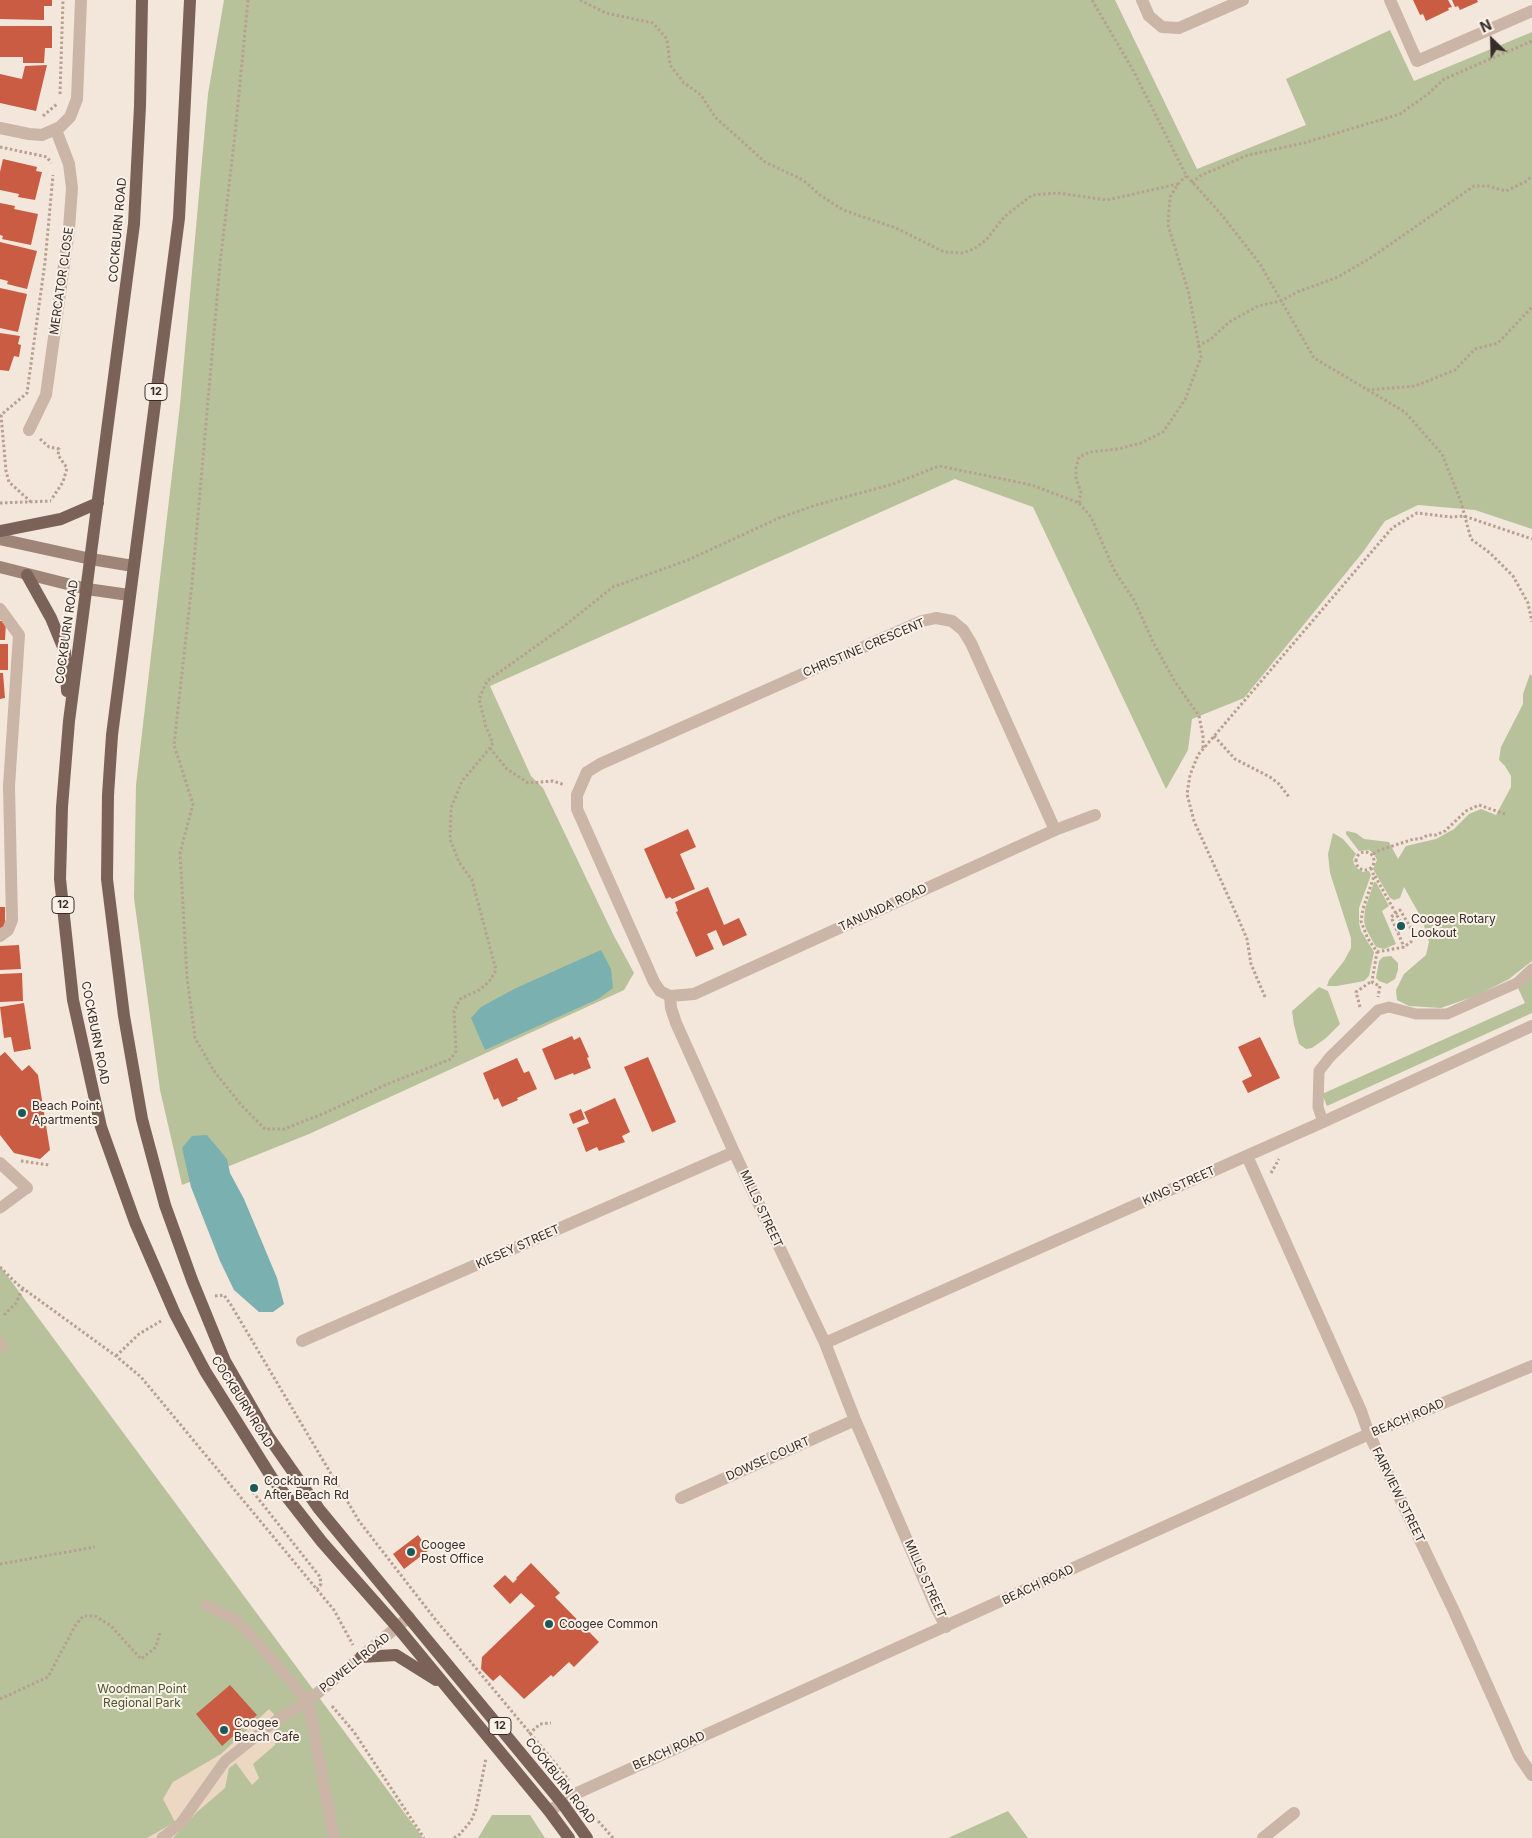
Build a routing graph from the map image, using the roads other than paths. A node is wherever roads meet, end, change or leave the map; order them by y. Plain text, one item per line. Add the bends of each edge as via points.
1 (81, 0) edge
2 (142, 0) edge
3 (190, 0) edge
4 (1142, 0) edge
5 (1243, 0) edge
6 (1390, 0) edge
7 (1532, 11) edge
8 (0, 128) edge
9 (56, 130) junction
10 (29, 430) road end
11 (98, 503) junction
12 (0, 531) edge
13 (0, 539) edge
14 (91, 559) junction
15 (133, 566) junction
16 (0, 567) edge
17 (27, 575) junction
18 (87, 589) junction
19 (129, 595) junction
20 (0, 609) edge
21 (69, 721) junction
22 (1095, 815) dead end
23 (1055, 830) junction
24 (0, 936) edge
25 (1532, 969) edge
26 (670, 996) junction
27 (1532, 1026) edge
28 (1323, 1122) junction
29 (734, 1152) junction
30 (1247, 1156) junction
31 (0, 1163) edge
32 (27, 1188) joint
33 (0, 1208) edge
34 (302, 1341) dead end
35 (825, 1343) junction
36 (1532, 1366) edge
37 (855, 1420) junction
38 (1369, 1434) junction
39 (681, 1498) dead end
40 (206, 1605) dead end
41 (409, 1617) junction
42 (946, 1627) junction
43 (398, 1628) junction
44 (360, 1658) junction
45 (447, 1687) junction
46 (308, 1701) junction
47 (1532, 1775) edge
48 (562, 1802) junction
49 (549, 1811) junction
50 (1294, 1813) dead end
51 (162, 1838) edge
52 (334, 1838) edge
53 (569, 1838) edge
54 (587, 1838) edge
55 (1263, 1838) edge

1 - 9 street via 77,100 70,117
2 - 11 main road, COCKBURN ROAD / 12 via 134,224
3 - 15 main road, COCKBURN ROAD / 12 via 179,218
4 - 5 street via 1149,16 1162,27 1179,28
6 - 7 street via 1417,61
8 - 9 street via 34,135
9 - 10 street, MERCATOR CLOSE via 69,164 72,188 69,229 46,395
11 - 12 main road via 61,519
11 - 14 main road, COCKBURN ROAD / 12
13 - 14 main road
14 - 15 main road
14 - 18 main road, COCKBURN ROAD / 12
15 - 19 main road, COCKBURN ROAD / 12
16 - 17 main road
17 - 18 main road
17 - 21 main road via 65,652
18 - 19 main road
18 - 21 main road, COCKBURN ROAD / 12
19 - 41 main road, COCKBURN ROAD / 12 via 112,734 107,879 124,1016 142,1119 165,1204 225,1361 268,1436 319,1509
20 - 24 street via 18,635 9,786 12,920 8,930
21 - 43 main road, COCKBURN ROAD / 12 via 60,879 73,1000 101,1127 123,1192 175,1314 205,1371 272,1478 322,1542
22 - 23 street, TANUNDA ROAD
23 - 26 street, TANUNDA ROAD via 694,994
23 - 26 street, CHRISTINE CRESCENT via 963,630 952,620 936,618 922,621 587,772 578,792 577,809 654,982 660,991
25 - 28 lane via 1517,983 1447,1014 1416,1014 1388,1007 1378,1010 1319,1071 1318,1107
26 - 29 street, MILLS STREET via 676,1023
27 - 28 street, KING STREET
28 - 30 street, KING STREET
29 - 34 street, KIESEY STREET
29 - 35 street, MILLS STREET
30 - 35 street, KING STREET
30 - 38 street, FAIRVIEW STREET
31 - 32 street
32 - 33 lane
35 - 37 street, MILLS STREET
36 - 38 street, BEACH ROAD
37 - 39 street, DOWSE COURT
37 - 42 street, MILLS STREET
38 - 42 street, BEACH ROAD
38 - 47 street, FAIRVIEW STREET via 1519,1756
40 - 46 lane via 238,1621
41 - 43 street, POWELL ROAD
41 - 48 main road, COCKBURN ROAD / 12
42 - 48 street, BEACH ROAD
43 - 44 street, POWELL ROAD
43 - 45 main road, COCKBURN ROAD / 12
44 - 45 main road via 396,1655
44 - 46 street, POWELL ROAD
45 - 49 main road, COCKBURN ROAD / 12
46 - 51 lane via 278,1719 225,1761 181,1823
46 - 52 street, POWELL ROAD
48 - 49 street, BEACH ROAD
48 - 54 main road, COCKBURN ROAD / 12
49 - 53 main road, COCKBURN ROAD / 12
50 - 55 street

